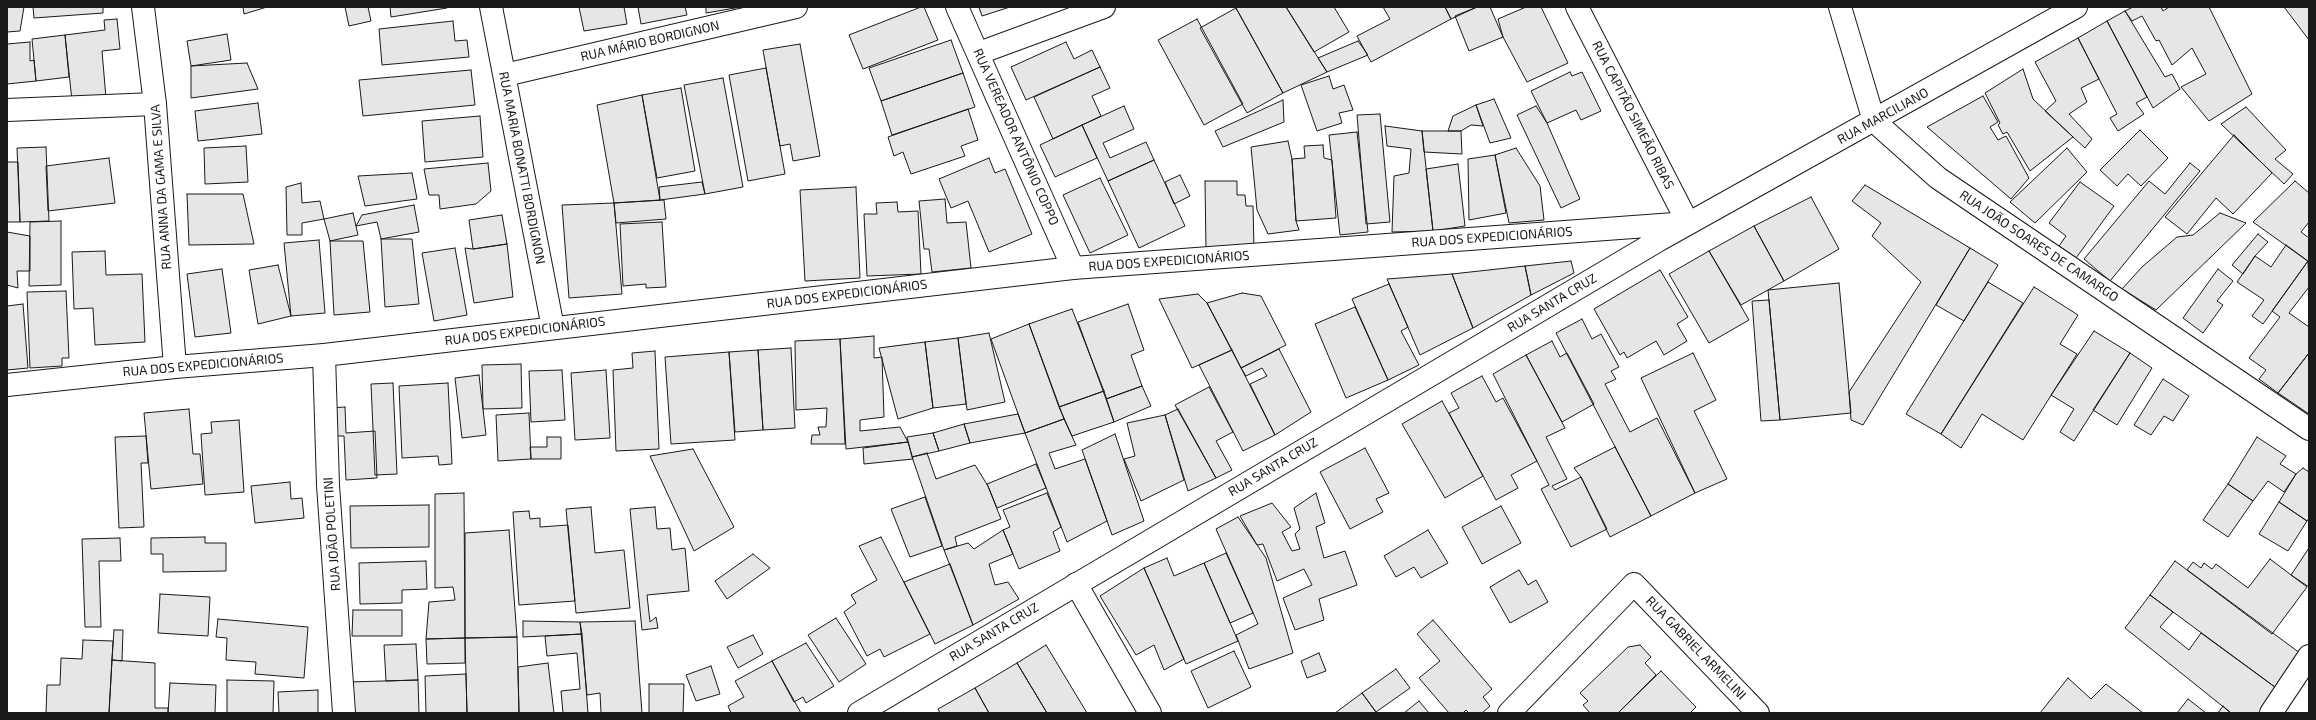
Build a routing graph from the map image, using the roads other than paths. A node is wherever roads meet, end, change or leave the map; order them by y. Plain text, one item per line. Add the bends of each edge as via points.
1 (143, 7) edge
2 (491, 7) edge
3 (796, 7) edge
4 (957, 7) edge
5 (1104, 7) edge
6 (1577, 7) edge
7 (1840, 7) edge
8 (2076, 7) edge
9 (979, 53) junction
10 (505, 75) junction
11 (155, 104) junction
12 (7, 110) edge
13 (1874, 121) junction
14 (1688, 223) junction
15 (1073, 268) junction
16 (553, 328) junction
17 (324, 355) junction
18 (175, 367) junction
19 (7, 385) edge
20 (2309, 429) edge
21 (1076, 584) junction
22 (2309, 656) edge
23 (344, 713) edge
24 (859, 713) edge
25 (1150, 713) edge
26 (1509, 713) edge
27 (1758, 713) edge
28 (2271, 713) edge

1 - 11 street, RUA ANNA DA GAMA E SILVA
2 - 10 street, RUA MARIA BONATTI BORDIGNON
3 - 10 street, RUA MÁRIO BORDIGNON
4 - 9 street, RUA VEREADOR ANTÔNIO COPPO
5 - 9 street
6 - 14 street, RUA CAPITÃO SIMEÃO RIBAS
7 - 13 street
8 - 13 street, RUA MARCILIANO
9 - 15 street, RUA VEREADOR ANTÔNIO COPPO
10 - 16 street, RUA MARIA BONATTI BORDIGNON
11 - 12 street
11 - 18 street, RUA ANNA DA GAMA E SILVA
13 - 14 street, RUA MARCILIANO
13 - 20 street, RUA JOÃO SOARES DE CAMARGO via 1938,178
14 - 15 street, RUA DOS EXPEDICIONÁRIOS
14 - 21 street, RUA SANTA CRUZ
15 - 16 street, RUA DOS EXPEDICIONÁRIOS
16 - 17 street, RUA DOS EXPEDICIONÁRIOS
17 - 18 street, RUA DOS EXPEDICIONÁRIOS
17 - 23 street, RUA JOÃO POLETINI via 328,485
18 - 19 street, RUA DOS EXPEDICIONÁRIOS
21 - 24 street, RUA SANTA CRUZ
21 - 25 street
22 - 28 street
26 - 27 street, RUA GABRIEL ARMELINI via 1634,584

